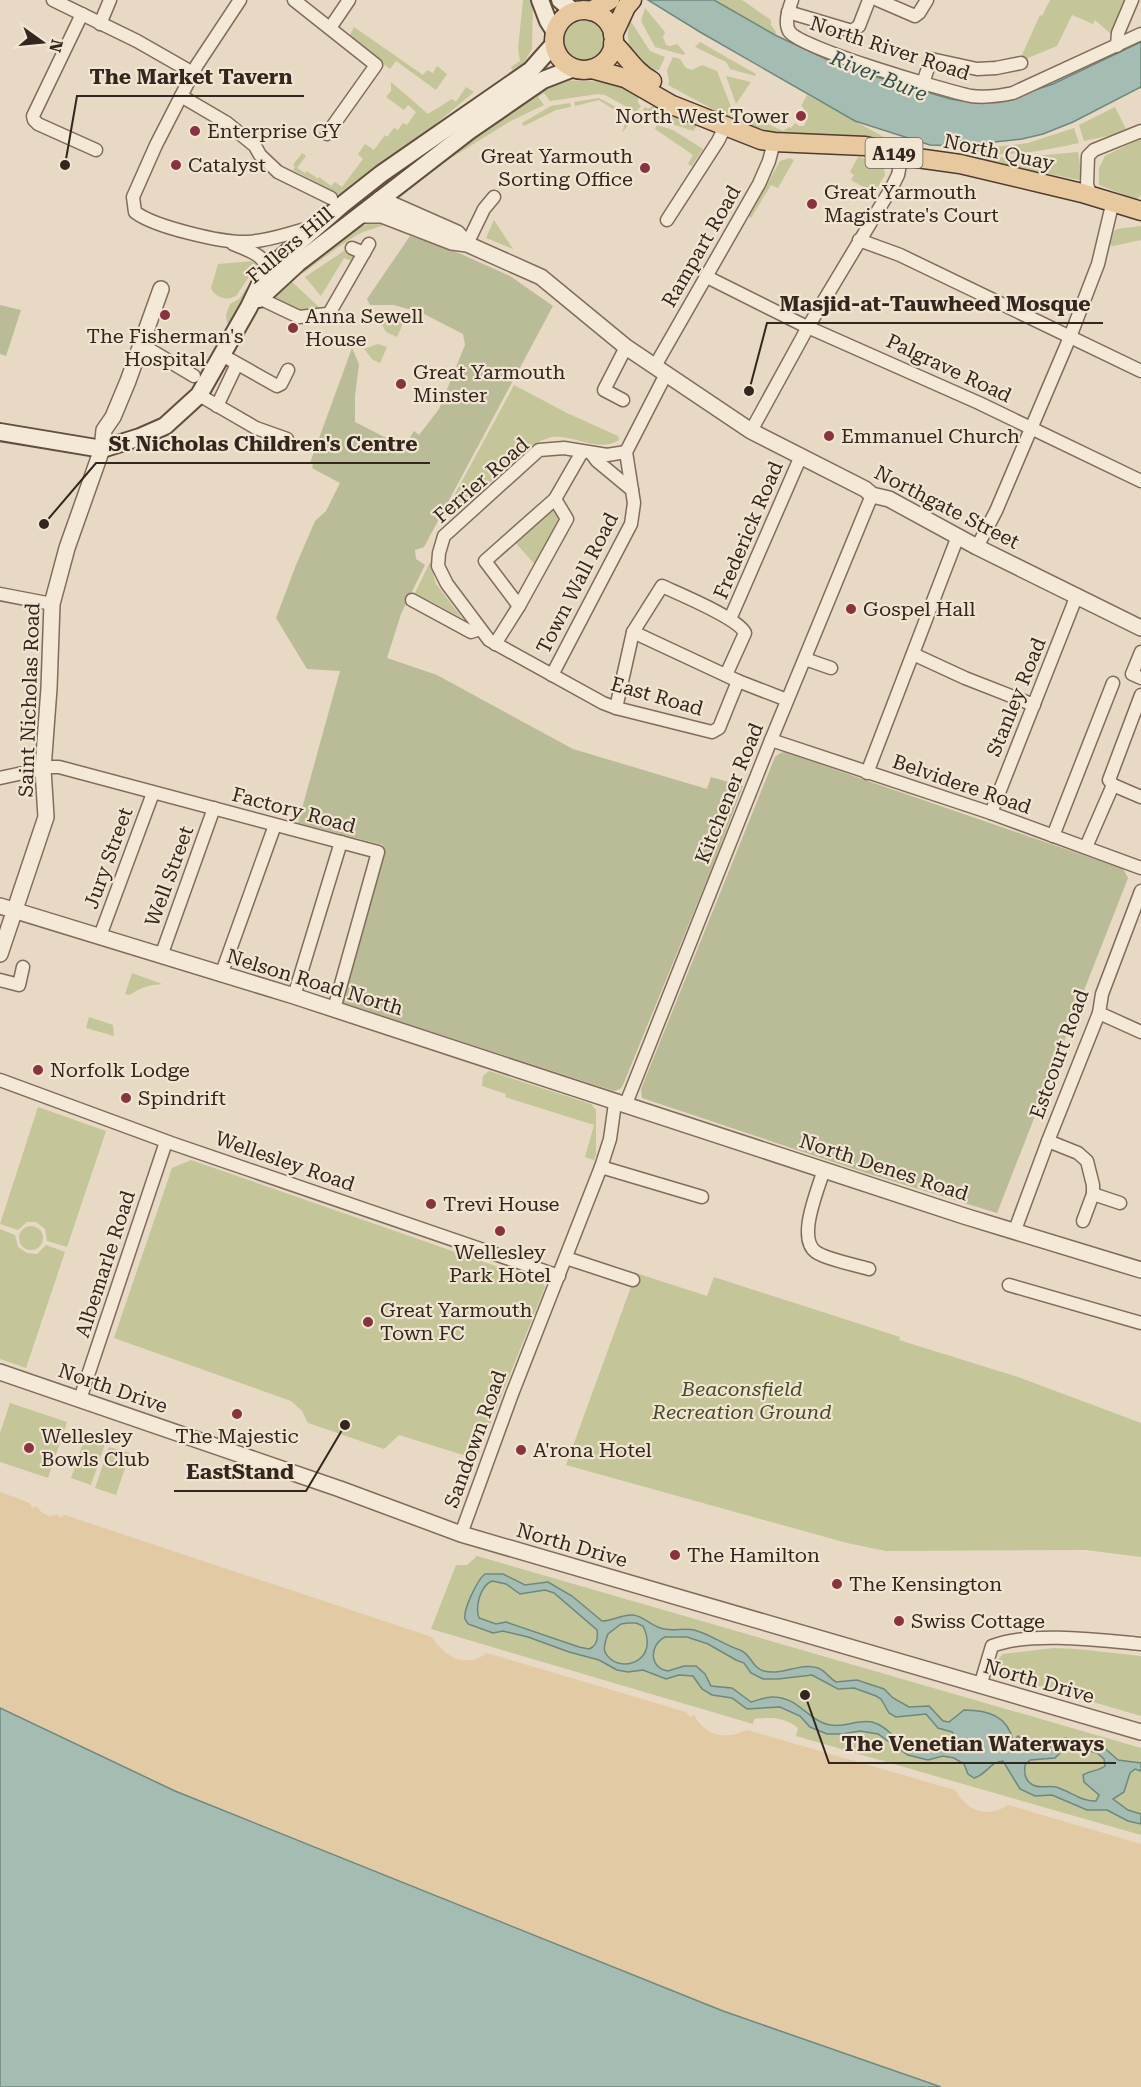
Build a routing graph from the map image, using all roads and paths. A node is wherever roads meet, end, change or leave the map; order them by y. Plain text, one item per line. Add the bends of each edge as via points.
1 (53, 0) edge
2 (110, 0) edge
3 (240, 0) edge
4 (294, 0) edge
5 (349, 0) edge
6 (540, 0) edge
7 (560, 0) edge
8 (610, 0) edge
9 (632, 0) edge
10 (869, 0) edge
11 (878, 0) edge
12 (927, 0) edge
13 (1132, 0) edge
14 (790, 6) edge
15 (582, 12) junction
16 (82, 14) junction
17 (100, 24) junction
18 (330, 28) junction
19 (1141, 34) edge
20 (555, 38) junction
21 (613, 39) junction
22 (1117, 46) junction
23 (1021, 63) dead end
24 (574, 68) junction
25 (592, 69) junction
26 (193, 73) junction
27 (923, 83) junction
28 (181, 96) junction
29 (698, 114) junction
30 (726, 125) junction
31 (1141, 131) edge
32 (327, 134) dead end
33 (774, 142) junction
34 (96, 150) dead end
35 (902, 154) junction
36 (402, 181) junction
37 (1086, 194) junction
38 (494, 197) dead end
39 (331, 198) dead end
40 (380, 199) junction
41 (1113, 201) junction
42 (408, 211) junction
43 (1141, 211) edge
44 (361, 214) junction
45 (667, 219) dead end
46 (317, 226) junction
47 (224, 240) junction
48 (859, 240) junction
49 (467, 243) junction
50 (362, 249) dead end
51 (707, 277) junction
52 (161, 290) dead end
53 (262, 291) junction
54 (808, 327) junction
55 (1070, 337) junction
56 (142, 345) junction
57 (626, 347) junction
58 (222, 355) junction
59 (237, 364) junction
60 (288, 370) dead end
61 (660, 370) junction
62 (1141, 371) edge
63 (194, 376) dead end
64 (199, 394) junction
65 (623, 400) dead end
66 (217, 405) junction
67 (1033, 429) junction
68 (751, 431) junction
69 (0, 432) edge
70 (287, 439) dead end
71 (102, 449) junction
72 (626, 452) junction
73 (587, 453) junction
74 (801, 456) junction
75 (1141, 481) edge
76 (632, 490) junction
77 (872, 495) junction
78 (555, 500) junction
79 (958, 536) junction
80 (977, 547) junction
81 (447, 584) joint
82 (0, 594) edge
83 (1077, 595) junction
84 (412, 600) dead end
85 (52, 604) junction
86 (519, 606) junction
87 (730, 620) junction
88 (1141, 628) edge
89 (480, 629) junction
90 (633, 632) junction
91 (495, 644) junction
92 (1141, 652) edge
93 (913, 654) junction
94 (805, 659) junction
95 (831, 668) dead end
96 (552, 675) junction
97 (732, 678) junction
98 (1141, 678) edge
99 (1113, 682) dead end
100 (1141, 694) edge
101 (787, 700) junction
102 (1034, 705) junction
103 (616, 708) junction
104 (771, 740) junction
105 (43, 769) junction
106 (867, 773) junction
107 (0, 778) edge
108 (1113, 785) junction
109 (153, 793) junction
110 (1141, 797) edge
111 (213, 808) junction
112 (991, 813) junction
113 (275, 825) junction
114 (1053, 836) junction
115 (341, 842) junction
116 (1086, 847) junction
117 (1141, 868) edge
118 (1141, 891) edge
119 (7, 908) edge
120 (100, 936) junction
121 (0, 954) edge
122 (161, 956) junction
123 (23, 967) dead end
124 (221, 975) junction
125 (0, 980) edge
126 (294, 996) junction
127 (334, 1009) junction
128 (1099, 1013) junction
129 (1141, 1032) edge
130 (0, 1080) edge
131 (620, 1104) junction
132 (1048, 1141) junction
133 (166, 1142) junction
134 (601, 1167) junction
135 (824, 1169) junction
136 (1093, 1194) junction
137 (702, 1197) dead end
138 (1120, 1203) dead end
139 (1083, 1221) dead end
140 (1015, 1230) junction
141 (566, 1258) junction
142 (869, 1269) dead end
143 (1141, 1270) edge
144 (559, 1276) junction
145 (633, 1280) dead end
146 (1009, 1285) dead end
147 (1141, 1323) edge
148 (0, 1372) edge
149 (80, 1399) junction
150 (461, 1534) junction
151 (1141, 1644) edge
152 (980, 1686) junction
153 (1141, 1732) edge

1 - 16 street
2 - 17 street
3 - 26 street
4 - 18 street
5 - 18 street
6 - 20 main road
7 - 15 main road
8 - 15 main road
9 - 21 main road
10 - 14 street via 859,26 852,30
11 - 12 street via 915,16
13 - 22 street via 1118,33
14 - 27 street, North River Road via 787,24 794,36 819,49
15 - 20 main road via 562,20
15 - 21 main road, A149 via 600,15 607,21
16 - 17 street
16 - 34 street via 33,116 38,124
17 - 26 street
18 - 32 street via 376,65
19 - 22 street, North River Road
20 - 24 main road via 560,59
20 - 46 main road, Fullers Hill via 531,70 381,174
21 - 25 main road via 608,58
21 - 29 main road, North Quay / A149 via 632,67
22 - 27 street, North River Road via 1013,93 972,96
23 - 27 street via 977,69 931,59
24 - 25 main road, A149
24 - 36 main road, Fullers Hill via 526,90
25 - 29 main road, North Quay / A149 via 625,78 672,105
26 - 28 street
28 - 39 street via 228,123 278,172
28 - 47 street via 133,197 133,206 135,212 152,221
29 - 30 main road, North Quay / A149
30 - 33 main road, North Quay / A149
30 - 45 street
31 - 37 street via 1088,156
33 - 35 main road, North Quay / A149 via 865,146
33 - 51 street, Rampart Road via 759,184
35 - 37 main road, North Quay / A149
35 - 48 street via 898,175
36 - 40 main road, Fullers Hill
36 - 42 street via 401,195
37 - 41 main road, A149
38 - 49 street
40 - 42 street, Northgate Street
40 - 44 main road, Fullers Hill
40 - 46 main road via 361,203 329,227
41 - 43 main road, A149
41 - 55 street via 1098,264
42 - 49 street, Northgate Street via 457,233
44 - 49 street, Northgate Street via 382,215 452,242
44 - 53 main road, Fullers Hill
46 - 47 street via 247,242
46 - 53 main road, Fullers Hill via 282,257
47 - 53 street via 265,261
48 - 54 street
48 - 55 street via 900,255
49 - 57 street, Northgate Street via 541,277
50 - 53 street via 327,314 299,317
51 - 54 street, Palgrave Road
51 - 61 street, Rampart Road
52 - 56 street, Saint Nicholas Road
53 - 58 main road
54 - 67 street, Palgrave Road
54 - 68 street
55 - 62 street
55 - 67 street
56 - 63 street
56 - 71 street, Saint Nicholas Road via 104,430
57 - 61 street, Northgate Street
57 - 65 street via 604,390
58 - 59 street
58 - 64 main road
59 - 60 street via 277,386
59 - 66 street
61 - 68 street, Northgate Street
61 - 72 street
64 - 66 street
64 - 71 main road via 165,426
66 - 70 street via 256,428
67 - 75 street, Palgrave Road
67 - 80 street
68 - 74 street, Northgate Street
69 - 71 main road
71 - 85 street, Saint Nicholas Road
72 - 73 street, Ferrier Road
72 - 76 street, Town Wall Road
73 - 76 street
73 - 78 street
73 - 81 street, Ferrier Road via 564,448 539,450 448,530 438,566
74 - 77 street, Northgate Street
74 - 87 street, Frederick Road
76 - 96 street, Town Wall Road via 631,524
77 - 79 street, Northgate Street via 889,499
77 - 94 street, Kitchener Road
78 - 86 street via 567,519
78 - 86 street via 485,561
79 - 80 street, Northgate Street
79 - 93 street
80 - 83 street, Northgate Street
81 - 89 street, East Road
82 - 85 street
83 - 88 street, Northgate Street
83 - 102 street, Stanley Road
84 - 89 street via 471,632
85 - 105 street, Saint Nicholas Road
86 - 91 street
87 - 90 street via 662,586
87 - 97 street via 745,633
89 - 91 street, East Road
90 - 97 street
90 - 103 street
91 - 96 street, East Road
92 - 98 street via 1132,674
93 - 102 street
93 - 106 street
94 - 95 street
94 - 101 street, Kitchener Road
96 - 103 street, East Road
97 - 101 street
97 - 103 street, East Road via 719,728 712,732
99 - 114 street
100 - 108 street via 1109,780
101 - 104 street, Kitchener Road
102 - 112 street, Stanley Road
104 - 106 street, Belvidere Road
104 - 131 street, Kitchener Road
105 - 107 street, Factory Road
105 - 109 street, Factory Road via 59,767
105 - 119 street, Saint Nicholas Road via 46,817
106 - 112 street, Belvidere Road
108 - 110 street
108 - 116 street
109 - 111 street, Factory Road
109 - 120 street, Jury Street
111 - 113 street, Factory Road
111 - 122 street, Well Street
112 - 114 street, Belvidere Road
113 - 115 street, Factory Road
113 - 124 street
114 - 116 street, Belvidere Road
115 - 126 street
115 - 127 street, Factory Road via 378,852
116 - 117 street, Belvidere Road
118 - 128 street, Estcourt Road via 1101,994
119 - 120 street, Nelson Road North
119 - 121 street, Saint Nicholas Road
120 - 122 street, Nelson Road North
122 - 124 street, Nelson Road North
123 - 125 street via 19,985
124 - 126 street, Nelson Road North
126 - 127 street, Nelson Road North
127 - 131 street, Nelson Road North
128 - 129 street
128 - 132 street, Estcourt Road
130 - 133 street, Wellesley Road
131 - 134 street, Sandown Road
131 - 135 street, North Denes Road
132 - 136 street via 1083,1156 1089,1166
132 - 140 street, Estcourt Road
133 - 144 street, Wellesley Road
133 - 149 street, Albemarle Road
134 - 137 street
134 - 141 street, Sandown Road
135 - 140 street, North Denes Road
135 - 142 street via 807,1228 809,1243 816,1253
136 - 138 street
136 - 139 street
140 - 143 street, North Denes Road
141 - 144 street, Sandown Road
141 - 145 street
144 - 150 street, Sandown Road
146 - 147 street
148 - 149 street, North Drive
149 - 150 street, North Drive
150 - 152 street, North Drive
151 - 152 street via 1044,1639 1000,1643 992,1646
152 - 153 street, North Drive

